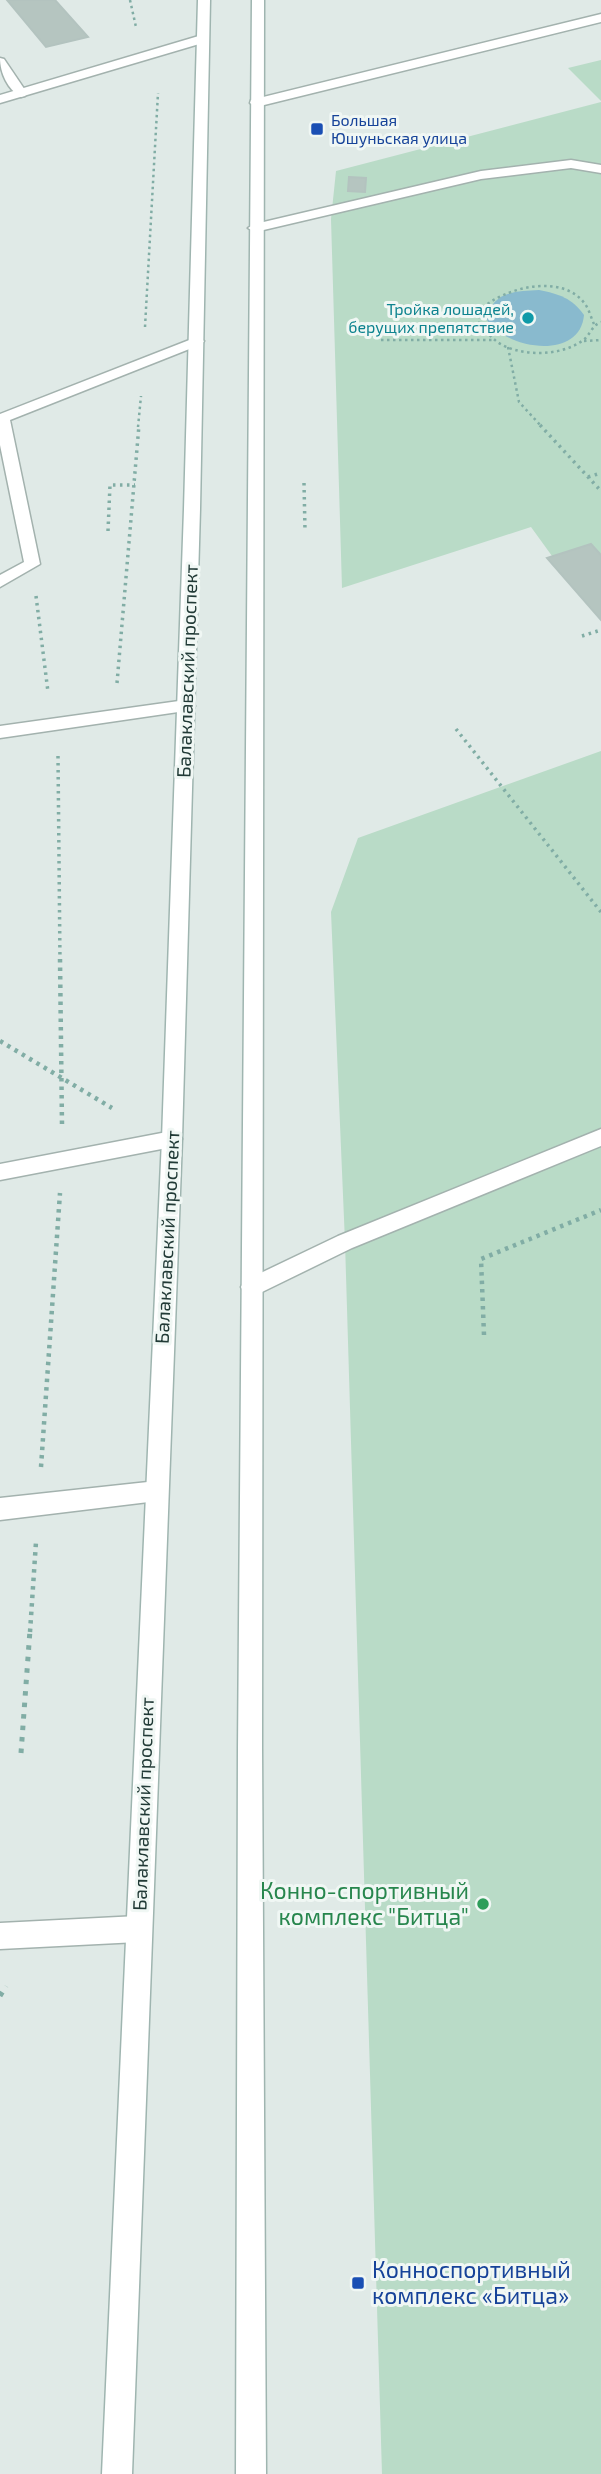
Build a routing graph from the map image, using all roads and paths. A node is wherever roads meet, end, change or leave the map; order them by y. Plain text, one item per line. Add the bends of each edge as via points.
1 (130, 0) edge
2 (204, 0) edge
3 (258, 0) edge
4 (601, 18) edge
5 (138, 35) dead end
6 (202, 39) junction
7 (0, 62) edge
8 (21, 93) junction
9 (158, 93) dead end
10 (0, 99) edge
11 (256, 103) junction
12 (601, 169) edge
13 (255, 228) junction
14 (601, 321) edge
15 (594, 324) junction
16 (381, 340) dead end
17 (495, 340) junction
18 (601, 340) edge
19 (197, 341) junction
20 (583, 341) junction
21 (508, 347) junction
22 (144, 362) junction
23 (1, 418) edge
24 (601, 473) edge
25 (588, 477) junction
26 (304, 484) dead end
27 (135, 485) junction
28 (601, 491) edge
29 (305, 530) dead end
30 (108, 531) dead end
31 (32, 564) junction
32 (0, 582) edge
33 (601, 630) edge
34 (582, 636) dead end
35 (186, 706) junction
36 (113, 716) junction
37 (52, 725) junction
38 (456, 729) dead end
39 (0, 732) edge
40 (58, 758) junction
41 (601, 912) edge
42 (0, 1041) edge
43 (61, 1077) junction
44 (112, 1108) dead end
45 (601, 1137) edge
46 (172, 1139) junction
47 (62, 1160) junction
48 (0, 1172) edge
49 (601, 1210) edge
50 (252, 1287) junction
51 (484, 1335) dead end
52 (156, 1491) junction
53 (39, 1504) junction
54 (0, 1509) edge
55 (21, 1753) dead end
56 (138, 1929) junction
57 (0, 1936) edge
58 (5, 1986) dead end
59 (0, 1996) edge
60 (117, 2474) edge
61 (251, 2474) edge

1 - 5 path
2 - 6 main road, Балаклавский проспект
3 - 11 main road
4 - 11 main road
6 - 8 main road
6 - 19 main road, Балаклавский проспект
7 - 8 main road
8 - 10 main road
9 - 22 path
11 - 13 main road
12 - 13 main road via 571,164 481,175
13 - 50 main road
14 - 15 path
15 - 17 path via 587,305 577,297 549,287 517,287 491,297 479,313 485,332
15 - 20 path
16 - 17 path
17 - 21 path
18 - 20 path
19 - 22 main road
19 - 35 main road, Балаклавский проспект
20 - 21 path via 556,351
21 - 25 path via 519,402
22 - 23 main road
22 - 27 path
23 - 31 main road
24 - 25 path
25 - 28 path
26 - 29 path
27 - 30 path via 110,485
27 - 36 path
31 - 32 main road
31 - 37 path
33 - 34 path
35 - 36 main road
35 - 46 main road, Балаклавский проспект
36 - 37 main road
36 - 40 path
37 - 39 main road
37 - 40 path
38 - 41 path
40 - 43 path
42 - 43 path
43 - 44 path
43 - 47 path
45 - 50 main road via 345,1242
46 - 47 main road
46 - 52 main road, Балаклавский проспект
47 - 48 main road
47 - 53 path
49 - 51 path via 481,1259
50 - 61 main road
52 - 53 main road
52 - 56 main road, Балаклавский проспект
53 - 54 main road
53 - 55 path
56 - 57 main road
56 - 60 main road, Балаклавский проспект
58 - 59 path

